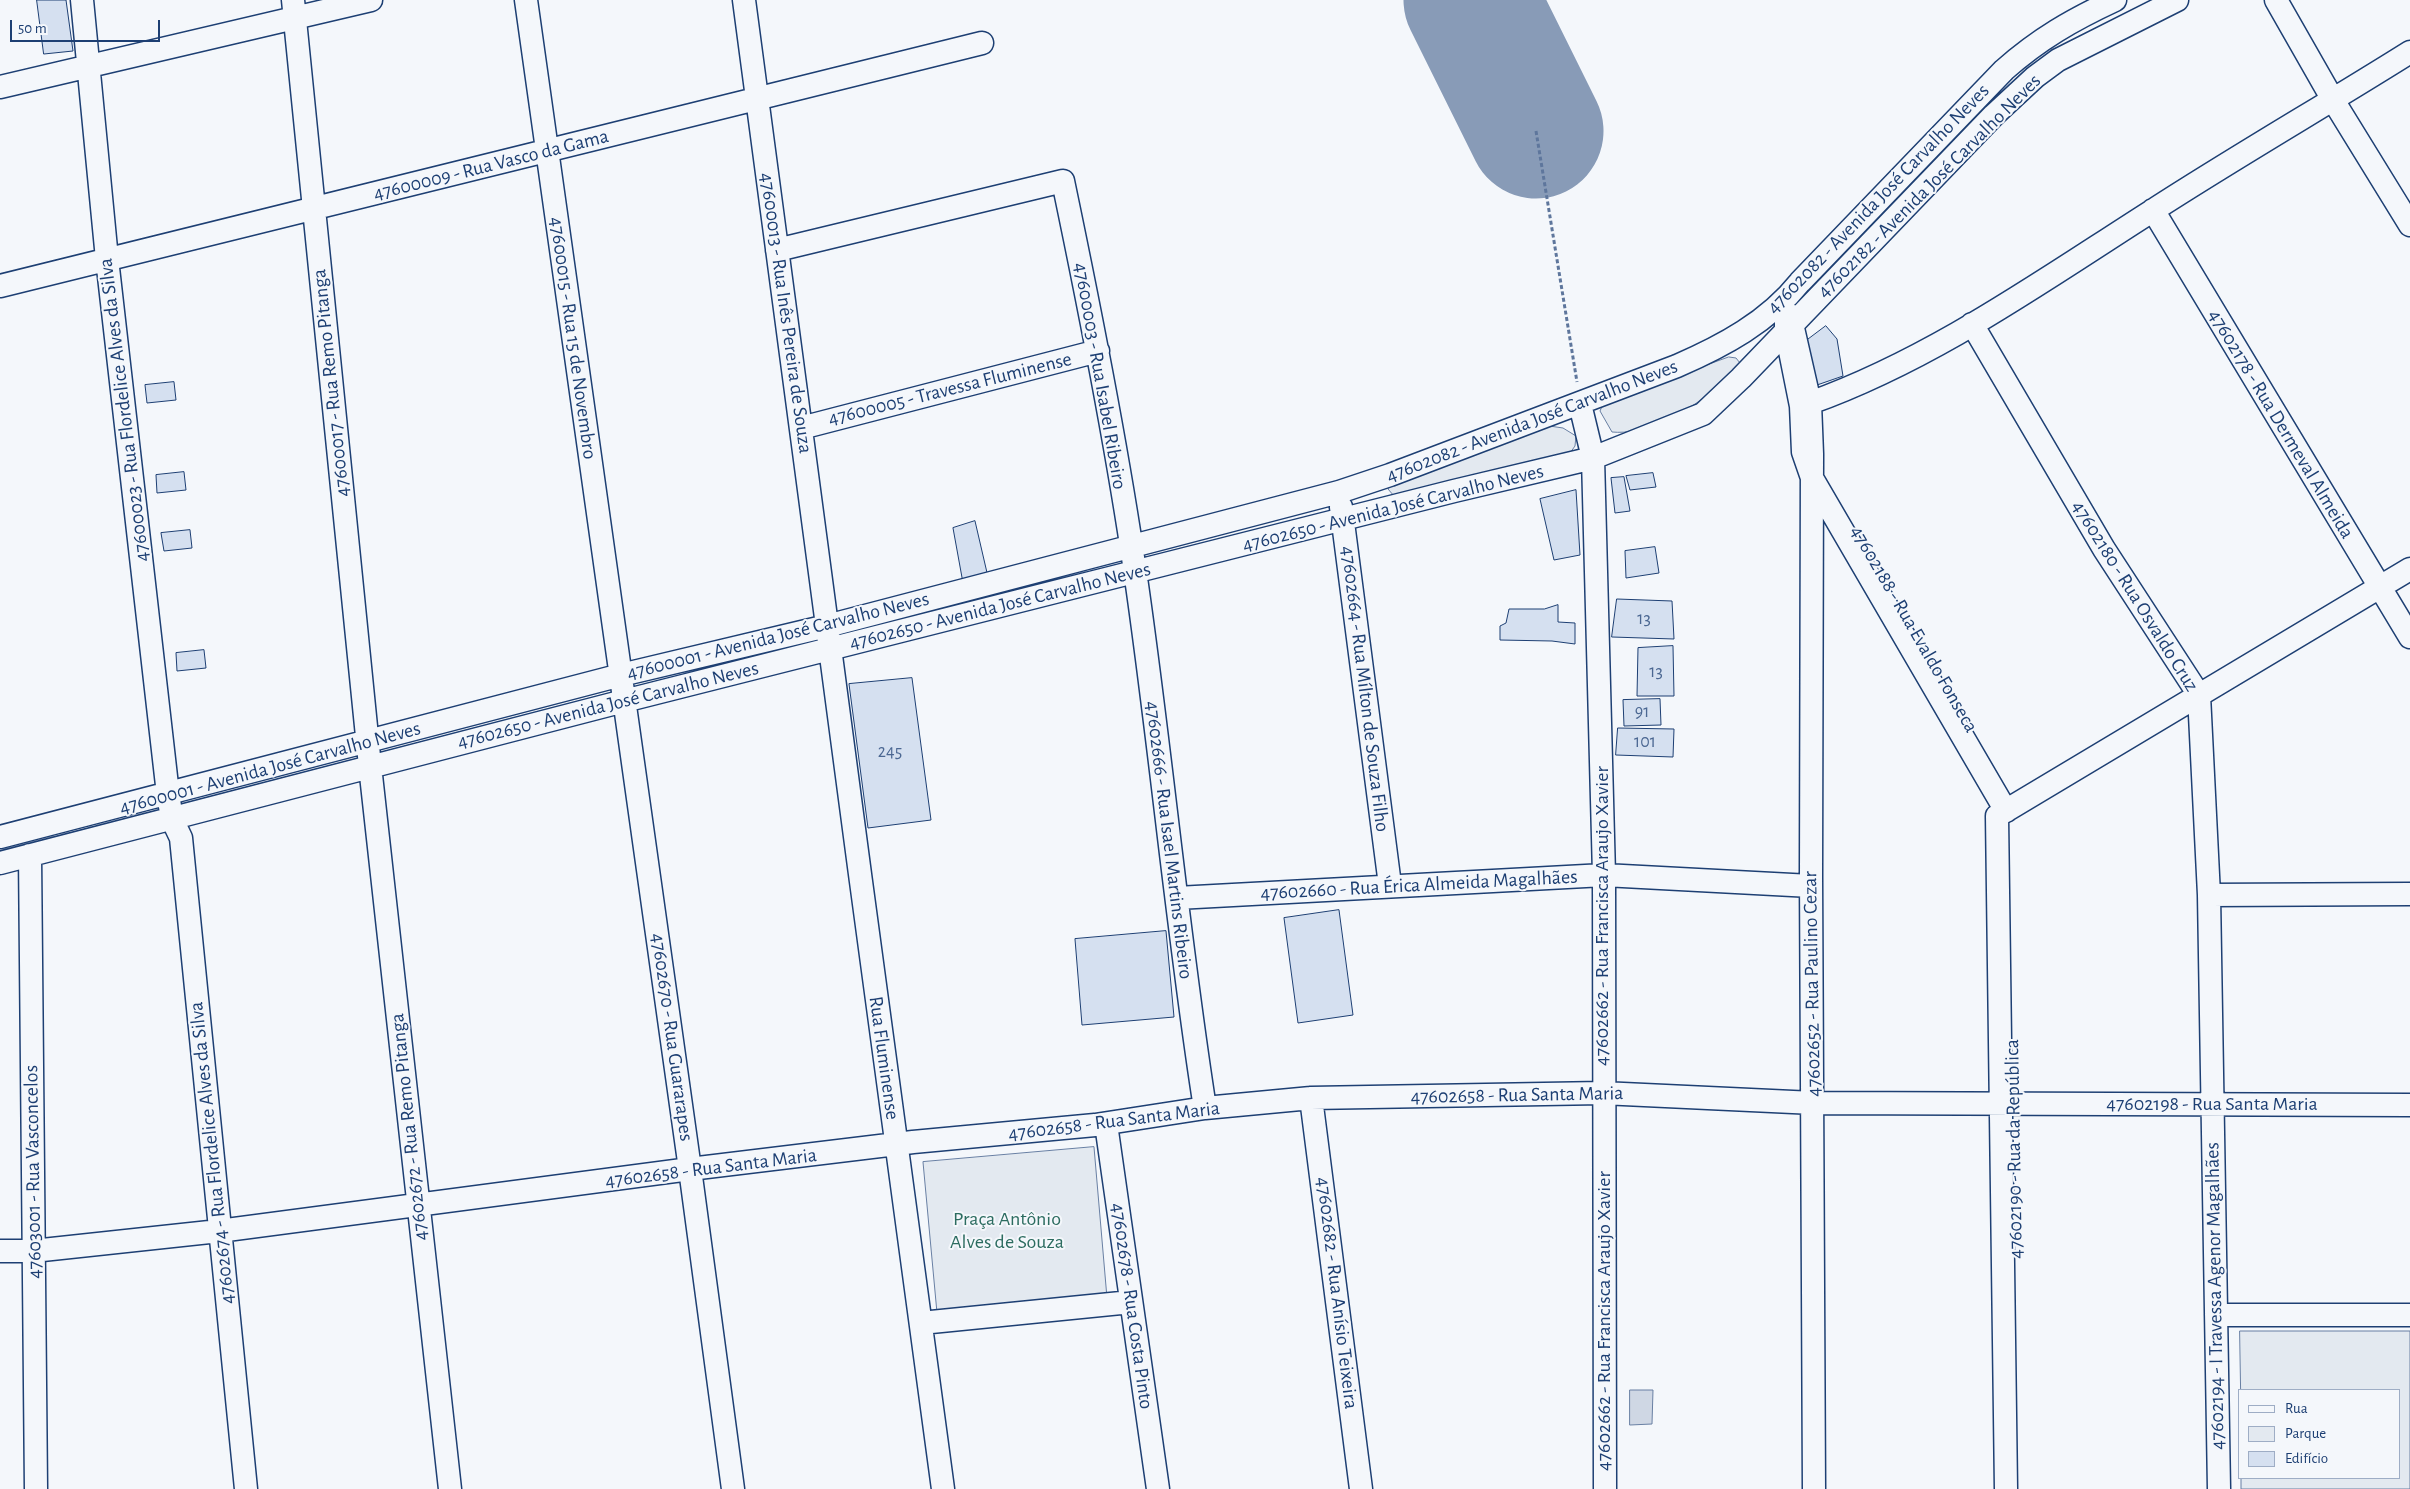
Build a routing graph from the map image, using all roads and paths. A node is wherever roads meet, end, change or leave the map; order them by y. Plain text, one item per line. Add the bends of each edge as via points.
1 (82, 0) edge
2 (371, 0) edge
3 (526, 0) edge
4 (744, 0) edge
5 (2114, 0) edge
6 (2177, 0) edge
7 (2276, 0) edge
8 (294, 9) edge
9 (2082, 16) junction
10 (2096, 40) junction
11 (982, 43) dead end
12 (2410, 52) edge
13 (90, 66) junction
14 (0, 87) edge
15 (757, 98) junction
16 (2333, 100) junction
17 (1536, 131) dead end
18 (548, 151) junction
19 (314, 208) junction
20 (2152, 210) junction
21 (2410, 225) edge
22 (777, 250) junction
23 (107, 259) junction
24 (0, 286) edge
25 (1787, 299) junction
26 (1972, 324) junction
27 (1789, 328) junction
28 (1098, 351) junction
29 (1580, 404) junction
30 (1810, 404) junction
31 (801, 428) junction
32 (1812, 454) junction
33 (1593, 458) junction
34 (1812, 478) junction
35 (1339, 492) junction
36 (1294, 504) joint
37 (1343, 521) junction
38 (1131, 547) junction
39 (2410, 569) edge
40 (1135, 571) junction
41 (1026, 572) junction
42 (2379, 588) junction
43 (1032, 598) junction
44 (827, 626) junction
45 (2410, 637) edge
46 (832, 649) junction
47 (620, 675) junction
48 (2199, 695) junction
49 (624, 701) junction
50 (367, 743) junction
51 (370, 766) junction
52 (168, 794) junction
53 (2007, 810) junction
54 (80, 817) junction
55 (172, 819) junction
56 (0, 837) edge
57 (84, 842) junction
58 (30, 855) junction
59 (0, 863) edge
60 (1604, 875) junction
61 (1390, 885) junction
62 (1811, 886) junction
63 (2410, 894) edge
64 (2209, 895) junction
65 (1177, 898) junction
66 (1602, 1093) junction
67 (1311, 1098) junction
68 (2007, 1102) junction
69 (1814, 1103) junction
70 (2211, 1104) junction
71 (2410, 1105) edge
72 (1205, 1108) junction
73 (1106, 1124) junction
74 (896, 1145) junction
75 (690, 1169) junction
76 (418, 1206) junction
77 (213, 1232) junction
78 (0, 1251) edge
79 (33, 1252) junction
80 (1131, 1302) junction
81 (2410, 1314) edge
82 (2216, 1315) junction
83 (921, 1323) junction
84 (36, 1489) edge
85 (233, 1489) edge
86 (246, 1489) edge
87 (450, 1489) edge
88 (732, 1489) edge
89 (944, 1489) edge
90 (1158, 1489) edge
91 (1361, 1489) edge
92 (1605, 1489) edge
93 (1814, 1489) edge
94 (2006, 1489) edge
95 (2018, 1489) edge
96 (2219, 1489) edge

1 - 13 street, 47600023 - Rua Flordelice Alves da Silva
2 - 8 street
3 - 18 street, 47600015 - Rua 15 de Novembro
4 - 15 street, 47600013 - Rua Inês Pereira de Souza
5 - 9 street, 47602082 - Avenida José Carvalho Neves
6 - 10 street, 47602182 - Avenida José Carvalho Neves
7 - 16 street
8 - 13 street
8 - 19 street, 47600017 - Rua Remo Pitanga
9 - 10 street
9 - 25 street, 47602082 - Avenida José Carvalho Neves via 2031,46 2004,70
10 - 27 street, 47602182 - Avenida José Carvalho Neves via 2058,60 1994,115
11 - 15 street, 47600009 - Rua Vasco da Gama
12 - 16 street
13 - 14 street
13 - 23 street, 47600023 - Rua Flordelice Alves da Silva
15 - 18 street, 47600009 - Rua Vasco da Gama
15 - 22 street, 47600013 - Rua Inês Pereira de Souza
16 - 20 street
16 - 21 street
17 - 29 path
18 - 19 street, 47600009 - Rua Vasco da Gama
18 - 47 street, 47600015 - Rua 15 de Novembro
19 - 23 street, 47600009 - Rua Vasco da Gama
19 - 50 street, 47600017 - Rua Remo Pitanga
20 - 26 street
20 - 42 street, 47602178 - Rua Dermeval Almeida
22 - 28 street, 47600003 - Rua Isabel Ribeiro via 1063,181
22 - 31 street, 47600013 - Rua Inês Pereira de Souza
23 - 24 street, 47600009 - Rua Vasco da Gama
23 - 52 street, 47600023 - Rua Flordelice Alves da Silva
25 - 27 street, 47602652 - Rua Paulino Cezar
25 - 29 street, 47602082 - Avenida José Carvalho Neves via 1721,347
26 - 30 street via 1887,372
26 - 48 street, 47602180 - Rua Osvaldo Cruz via 2104,550
27 - 30 street, 47602652 - Rua Paulino Cezar
27 - 33 street, 47602650 - Avenida José Carvalho Neves via 1703,414
27 - 34 street, 47602652 - Rua Paulino Cezar via 1801,406 1803,452
28 - 31 street, 47600005 - Travessa Fluminense
28 - 38 street, 47600003 - Rua Isabel Ribeiro
29 - 33 street, 47602662 - Rua Francisca Araujo Xavier
29 - 35 street, 47602082 - Avenida José Carvalho Neves
30 - 32 street, 47602652 - Rua Paulino Cezar
31 - 44 street, 47600013 - Rua Inês Pereira de Souza
32 - 34 street, 47602652 - Rua Paulino Cezar
32 - 53 street, 47602188 - Rua Evaldo Fonseca
33 - 37 street, 47602650 - Avenida José Carvalho Neves
33 - 60 street, 47602662 - Rua Francisca Araujo Xavier
34 - 53 street
34 - 62 street, 47602652 - Rua Paulino Cezar
35 - 36 street, 47602082 - Avenida José Carvalho Neves
35 - 37 street, 47602664 - Rua Mílton de Souza Filho
36 - 38 street, 47600001 - Avenida José Carvalho Neves
37 - 40 street, 47602650 - Avenida José Carvalho Neves
37 - 61 street, 47602664 - Rua Mílton de Souza Filho
38 - 40 street, 47600003 - Rua Isabel Ribeiro
38 - 41 street, 47600001 - Avenida José Carvalho Neves
39 - 42 street
40 - 43 street, 47602650 - Avenida José Carvalho Neves
40 - 65 street, 47602666 - Rua Isael Martins Ribeiro
41 - 43 street
41 - 44 street, 47600001 - Avenida José Carvalho Neves
42 - 45 street, 47602178 - Rua Dermeval Almeida
42 - 48 street
43 - 46 street, 47602650 - Avenida José Carvalho Neves
44 - 46 street, Rua Fluminense
44 - 47 street, 47600001 - Avenida José Carvalho Neves
46 - 49 street, 47602650 - Avenida José Carvalho Neves
46 - 74 street, Rua Fluminense
47 - 49 street, 47602670 - Rua Guararapes
47 - 50 street, 47600001 - Avenida José Carvalho Neves
48 - 53 street
48 - 64 street, 47602180 - Rua Osvaldo Cruz
49 - 51 street, 47602650 - Avenida José Carvalho Neves
49 - 75 street, 47602670 - Rua Guararapes
50 - 51 street, 47600017 - Rua Remo Pitanga
50 - 52 street, 47600001 - Avenida José Carvalho Neves
51 - 55 street, 47602650 - Avenida José Carvalho Neves
51 - 76 street, 47602672 - Rua Remo Pitanga
52 - 54 street, 47600001 - Avenida José Carvalho Neves
52 - 55 street, 47600023 - Rua Flordelice Alves da Silva
53 - 68 street, 47602190 - Rua da República
54 - 56 street, 47600001 - Avenida José Carvalho Neves
54 - 57 street
55 - 57 street, 47602650 - Avenida José Carvalho Neves
55 - 77 street, 47602674 - Rua Flordelice Alves da Silva via 180,838
57 - 58 street, 47602650 - Avenida José Carvalho Neves
58 - 59 street, 47602650 - Avenida José Carvalho Neves
58 - 79 street, 47603001 - Rua Vasconcelos
60 - 61 street, 47602660 - Rua Érica Almeida Magalhães
60 - 62 street, 47602660 - Rua Érica Almeida Magalhães
60 - 66 street, 47602662 - Rua Francisca Araujo Xavier
61 - 65 street, 47602660 - Rua Érica Almeida Magalhães
62 - 69 street, 47602652 - Rua Paulino Cezar
63 - 64 street
64 - 70 street, 47602180 - Rua Osvaldo Cruz
65 - 72 street, 47602666 - Rua Isael Martins Ribeiro
66 - 67 street, 47602658 - Rua Santa Maria
66 - 69 street, 47602658 - Rua Santa Maria
66 - 92 street, 47602662 - Rua Francisca Araujo Xavier
67 - 72 street, 47602658 - Rua Santa Maria
67 - 91 street, 47602682 - Rua Anísio Teixeira
68 - 69 street, 47602658 - Rua Santa Maria
68 - 70 street, 47602198 - Rua Santa Maria
68 - 94 street
68 - 95 street, 47602190 - Rua da República
69 - 93 street, 47602652 - Rua Paulino Cezar
70 - 71 street, 47602198 - Rua Santa Maria
70 - 82 street, 47602194 - I Travessa Agenor Magalhães
72 - 73 street, 47602658 - Rua Santa Maria
73 - 74 street, 47602658 - Rua Santa Maria
73 - 80 street, 47602678 - Rua Costa Pinto
74 - 75 street, 47602658 - Rua Santa Maria
74 - 83 street, Rua Fluminense
75 - 76 street, 47602658 - Rua Santa Maria
75 - 88 street, 47602670 - Rua Guararapes
76 - 77 street, 47602658 - Rua Santa Maria
76 - 87 street, 47602672 - Rua Remo Pitanga
77 - 79 street, 47602658 - Rua Santa Maria
77 - 85 street
77 - 86 street, 47602674 - Rua Flordelice Alves da Silva
78 - 79 street, 47602658 - Rua Santa Maria
79 - 84 street, 47603001 - Rua Vasconcelos
80 - 83 street
80 - 90 street, 47602678 - Rua Costa Pinto
81 - 82 street
82 - 96 street, 47602194 - I Travessa Agenor Magalhães
83 - 89 street, Rua Fluminense

